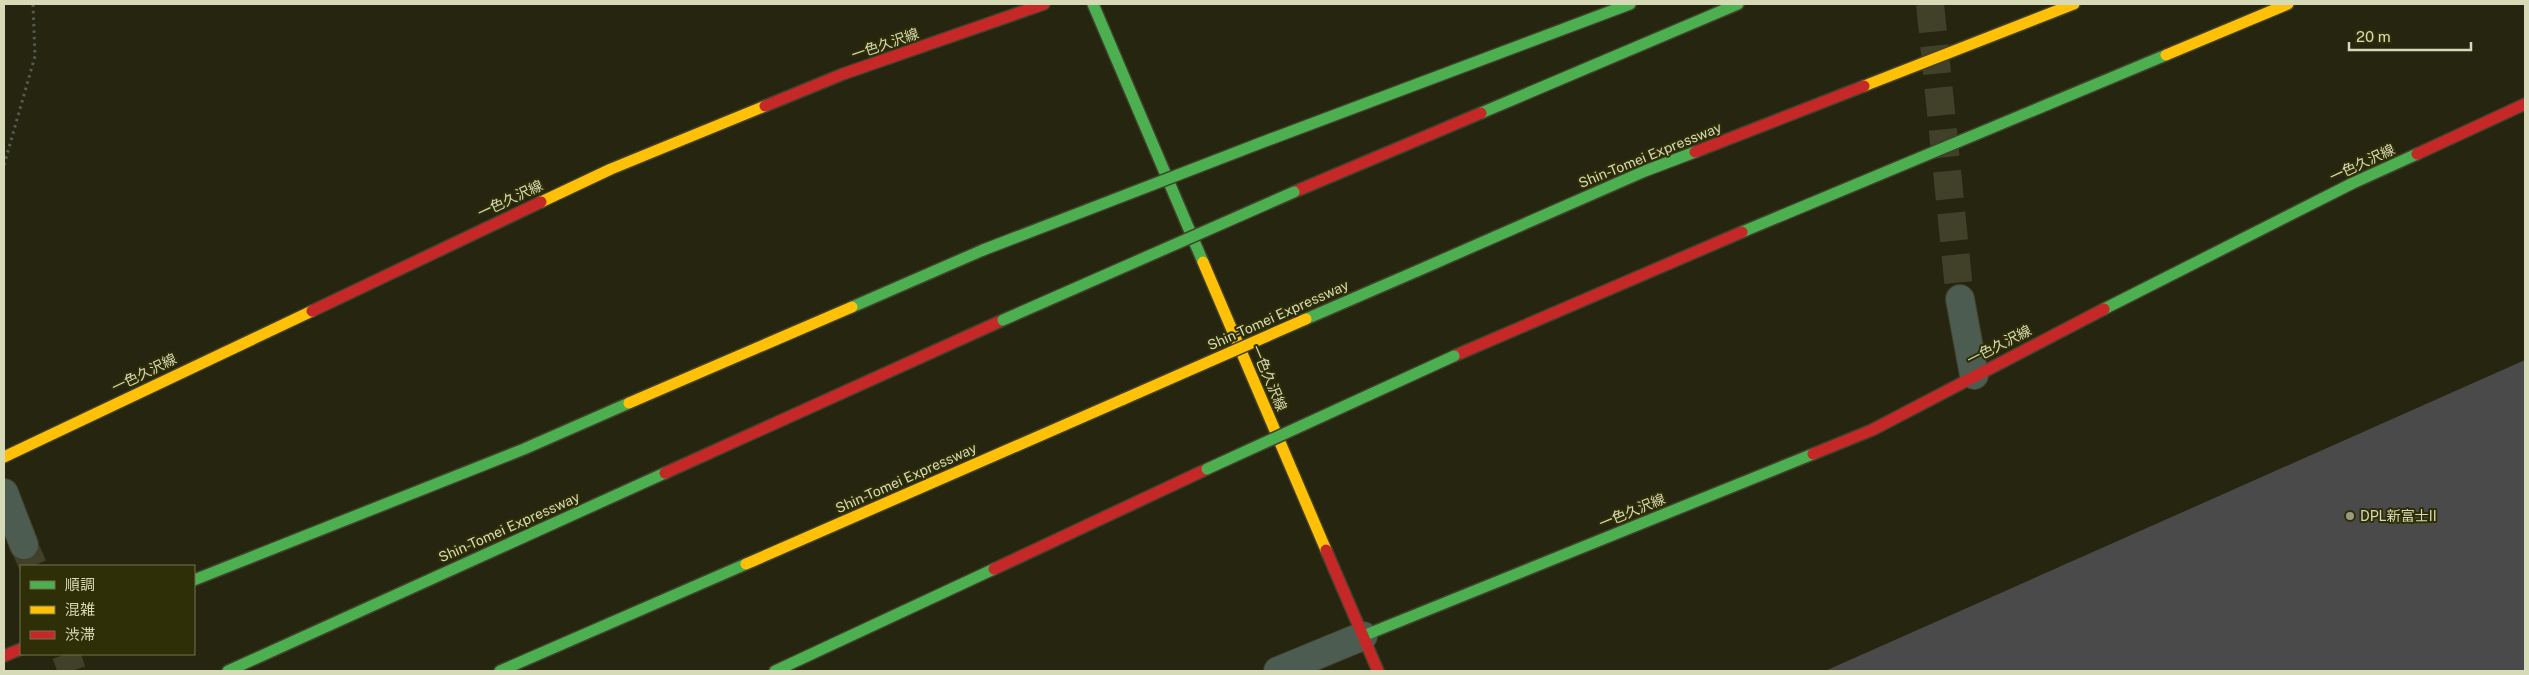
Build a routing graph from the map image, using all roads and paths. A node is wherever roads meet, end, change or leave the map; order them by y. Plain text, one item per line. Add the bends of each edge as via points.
1 (33, 4) edge
2 (1044, 4) edge
3 (1094, 4) edge
4 (1630, 4) edge
5 (1738, 4) edge
6 (2074, 4) edge
7 (2288, 4) edge
8 (2525, 104) edge
9 (4, 165) edge
10 (1960, 299) tunnel mouth
11 (1974, 375) junction
12 (4, 457) edge
13 (4, 493) edge
14 (24, 544) tunnel mouth
15 (195, 580) edge
16 (1363, 636) junction
17 (20, 649) edge
18 (4, 656) edge
19 (228, 671) edge
20 (500, 671) edge
21 (775, 671) edge
22 (1278, 671) edge
23 (1378, 671) edge

1 - 9 path via 35,56
2 - 12 main road, 一色久沢線 via 843,74 611,169
3 - 16 main road, 一色久沢線
4 - 15 main road, bridge via 983,250 524,449
5 - 19 main road, Shin-Tomei Expressway, bridge via 1294,192 1003,320
6 - 20 main road, Shin-Tomei Expressway, bridge via 1644,171
7 - 21 main road, bridge via 1681,257 1454,356
8 - 11 main road, 一色久沢線 via 2353,183
10 - 11 street
11 - 16 main road, 一色久沢線 via 1872,430
13 - 14 street
16 - 22 street
16 - 23 main road
17 - 18 main road

